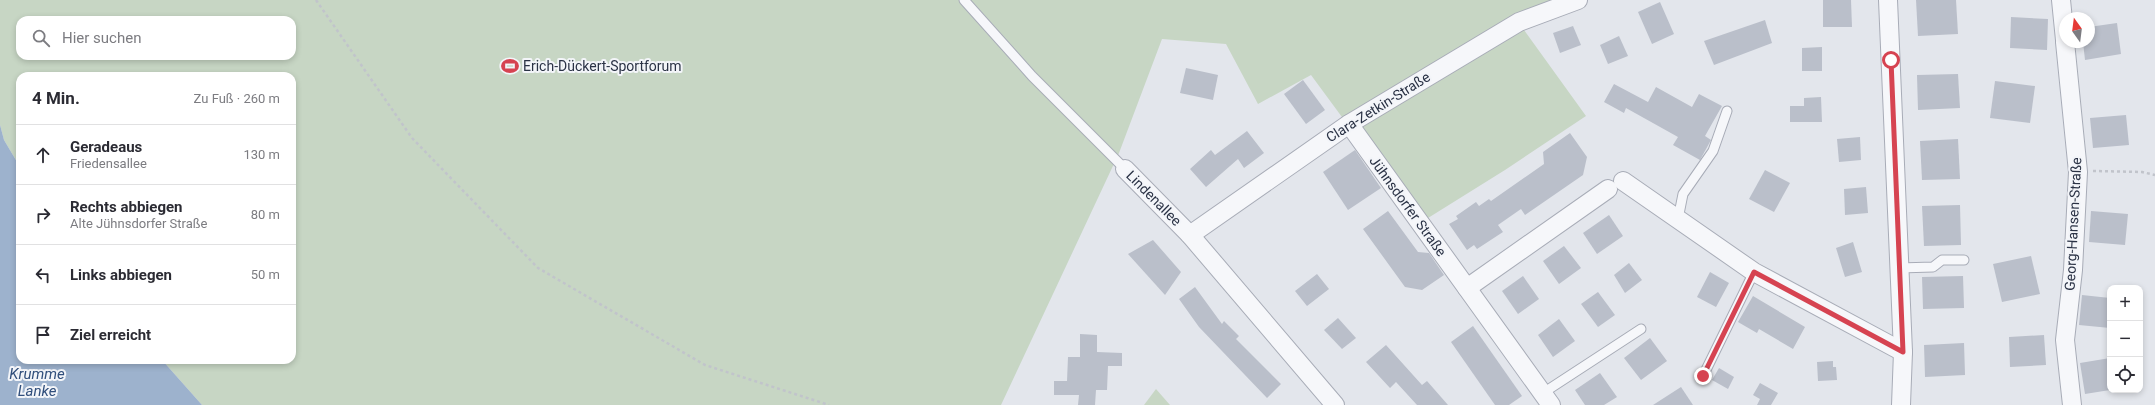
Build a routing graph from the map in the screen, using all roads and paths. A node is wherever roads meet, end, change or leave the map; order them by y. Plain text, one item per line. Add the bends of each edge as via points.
1 (316, 0) edge
2 (964, 0) edge
3 (1578, 0) edge
4 (1888, 0) edge
5 (2061, 0) edge
6 (2062, 12) edge
7 (2066, 48) edge
8 (1727, 111) dead end
9 (1349, 124) junction
10 (1126, 169) joint
11 (2078, 172) junction
12 (2155, 175) edge
13 (1678, 219) junction
14 (1190, 235) junction
15 (1964, 260) dead end
16 (1899, 268) junction
17 (1754, 272) junction
18 (1467, 288) junction
19 (1641, 329) dead end
20 (1903, 352) junction
21 (1703, 376) dead end
22 (1547, 399) edge
23 (829, 405) edge
24 (1335, 405) edge
25 (1901, 405) edge
26 (2072, 405) edge

1 - 23 path via 412,138 538,268 705,365
2 - 10 lane, Lindenallee via 1032,76
3 - 9 street, Clara-Zetkin-Straße via 1519,22
4 - 16 street
5 - 6 street, Georg-Hansen-Straße
7 - 11 street, Georg-Hansen-Straße
8 - 13 lane via 1713,151 1683,194
9 - 14 street, Clara-Zetkin-Straße
9 - 18 street, Jühnsdorfer Straße
10 - 14 street, Lindenallee
11 - 12 path via 2142,172
11 - 26 street, Georg-Hansen-Straße via 2073,270 2065,340
13 - 17 street
13 - 18 street via 1616,185
14 - 24 street, Lindenallee
15 - 16 lane via 1942,260 1933,267
16 - 20 street
17 - 20 street
17 - 21 lane
18 - 22 street, Jühnsdorfer Straße
19 - 22 lane
20 - 25 street

